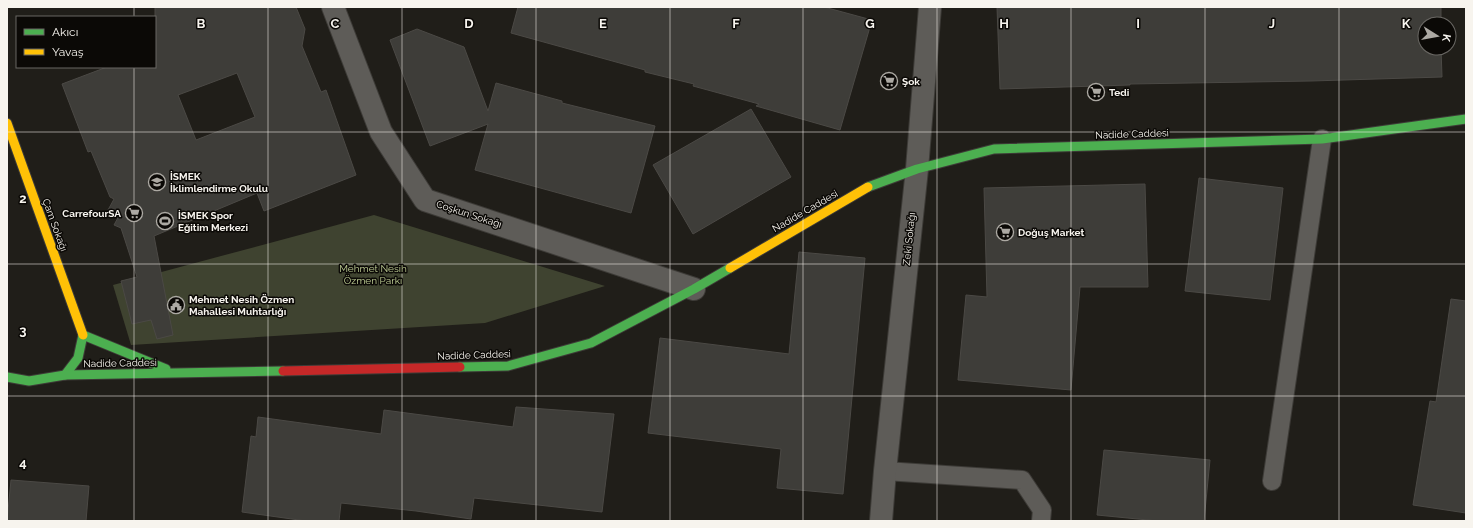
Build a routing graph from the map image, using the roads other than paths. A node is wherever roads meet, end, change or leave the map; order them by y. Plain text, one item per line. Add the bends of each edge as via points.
1 (333, 7) edge
2 (930, 7) edge
3 (1466, 119) edge
4 (7, 123) edge
5 (1322, 139) junction
6 (916, 169) junction
7 (694, 289) junction
8 (82, 335) junction
9 (175, 373) junction
10 (65, 375) junction
11 (7, 377) edge
12 (884, 471) junction
13 (1272, 481) dead end
14 (881, 521) edge
15 (1041, 521) edge

1 - 7 street, Coşkun Sokağı via 382,132 425,200
2 - 6 street, Zeki Sokağı
3 - 5 main road, Nadide Caddesi
4 - 8 main road, Çam Sokağı
5 - 6 main road, Nadide Caddesi via 994,149
5 - 13 lane
6 - 7 main road, Nadide Caddesi via 866,188
6 - 12 street, Zeki Sokağı
7 - 9 main road, Nadide Caddesi via 591,343 508,366
8 - 9 main road, Nadide Caddesi
8 - 10 main road via 78,358
9 - 10 main road, Nadide Caddesi
10 - 11 main road, Nadide Caddesi via 29,381
12 - 14 street, Zeki Sokağı
12 - 15 lane via 1022,480 1042,510

